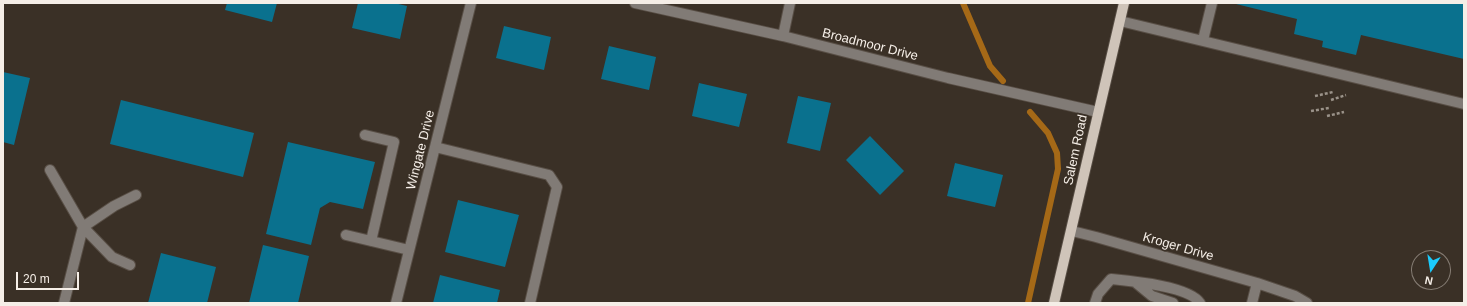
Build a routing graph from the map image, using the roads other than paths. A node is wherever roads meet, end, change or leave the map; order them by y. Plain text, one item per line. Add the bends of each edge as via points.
1 (471, 3) edge
2 (635, 3) edge
3 (790, 3) edge
4 (1124, 3) edge
5 (1212, 3) edge
6 (1120, 21) junction
7 (783, 36) junction
8 (1203, 40) junction
9 (1464, 104) edge
10 (1098, 112) junction
11 (365, 136) dead end
12 (435, 148) junction
13 (50, 170) dead end
14 (136, 195) dead end
15 (83, 227) junction
16 (1072, 231) junction
17 (346, 236) dead end
18 (371, 241) junction
19 (409, 250) junction
20 (130, 265) dead end
21 (1133, 281) junction
22 (1256, 283) junction
23 (64, 303) edge
24 (396, 303) edge
25 (530, 303) edge
26 (1054, 303) edge
27 (1096, 303) edge
28 (1173, 303) edge
29 (1200, 303) edge
30 (1252, 303) edge
31 (1307, 303) edge

1 - 12 street, Wingate Drive
2 - 7 street, Broadmoor Drive
3 - 7 street
4 - 6 main road, Salem Road
5 - 8 street
6 - 8 street
6 - 10 main road, Salem Road
7 - 10 street, Broadmoor Drive via 948,78
8 - 9 street
10 - 16 main road, Salem Road
11 - 18 street via 394,142
12 - 19 street, Wingate Drive
12 - 25 street via 549,175 556,187
13 - 15 street
14 - 15 street
15 - 20 street via 112,256
15 - 23 street
16 - 22 street, Kroger Drive
16 - 26 main road, Salem Road
17 - 18 street
18 - 19 street
19 - 24 street, Wingate Drive
21 - 27 street via 1111,279 1098,294
21 - 28 street via 1152,296
21 - 29 street via 1178,290
22 - 30 street
22 - 31 street, Kroger Drive via 1295,296

